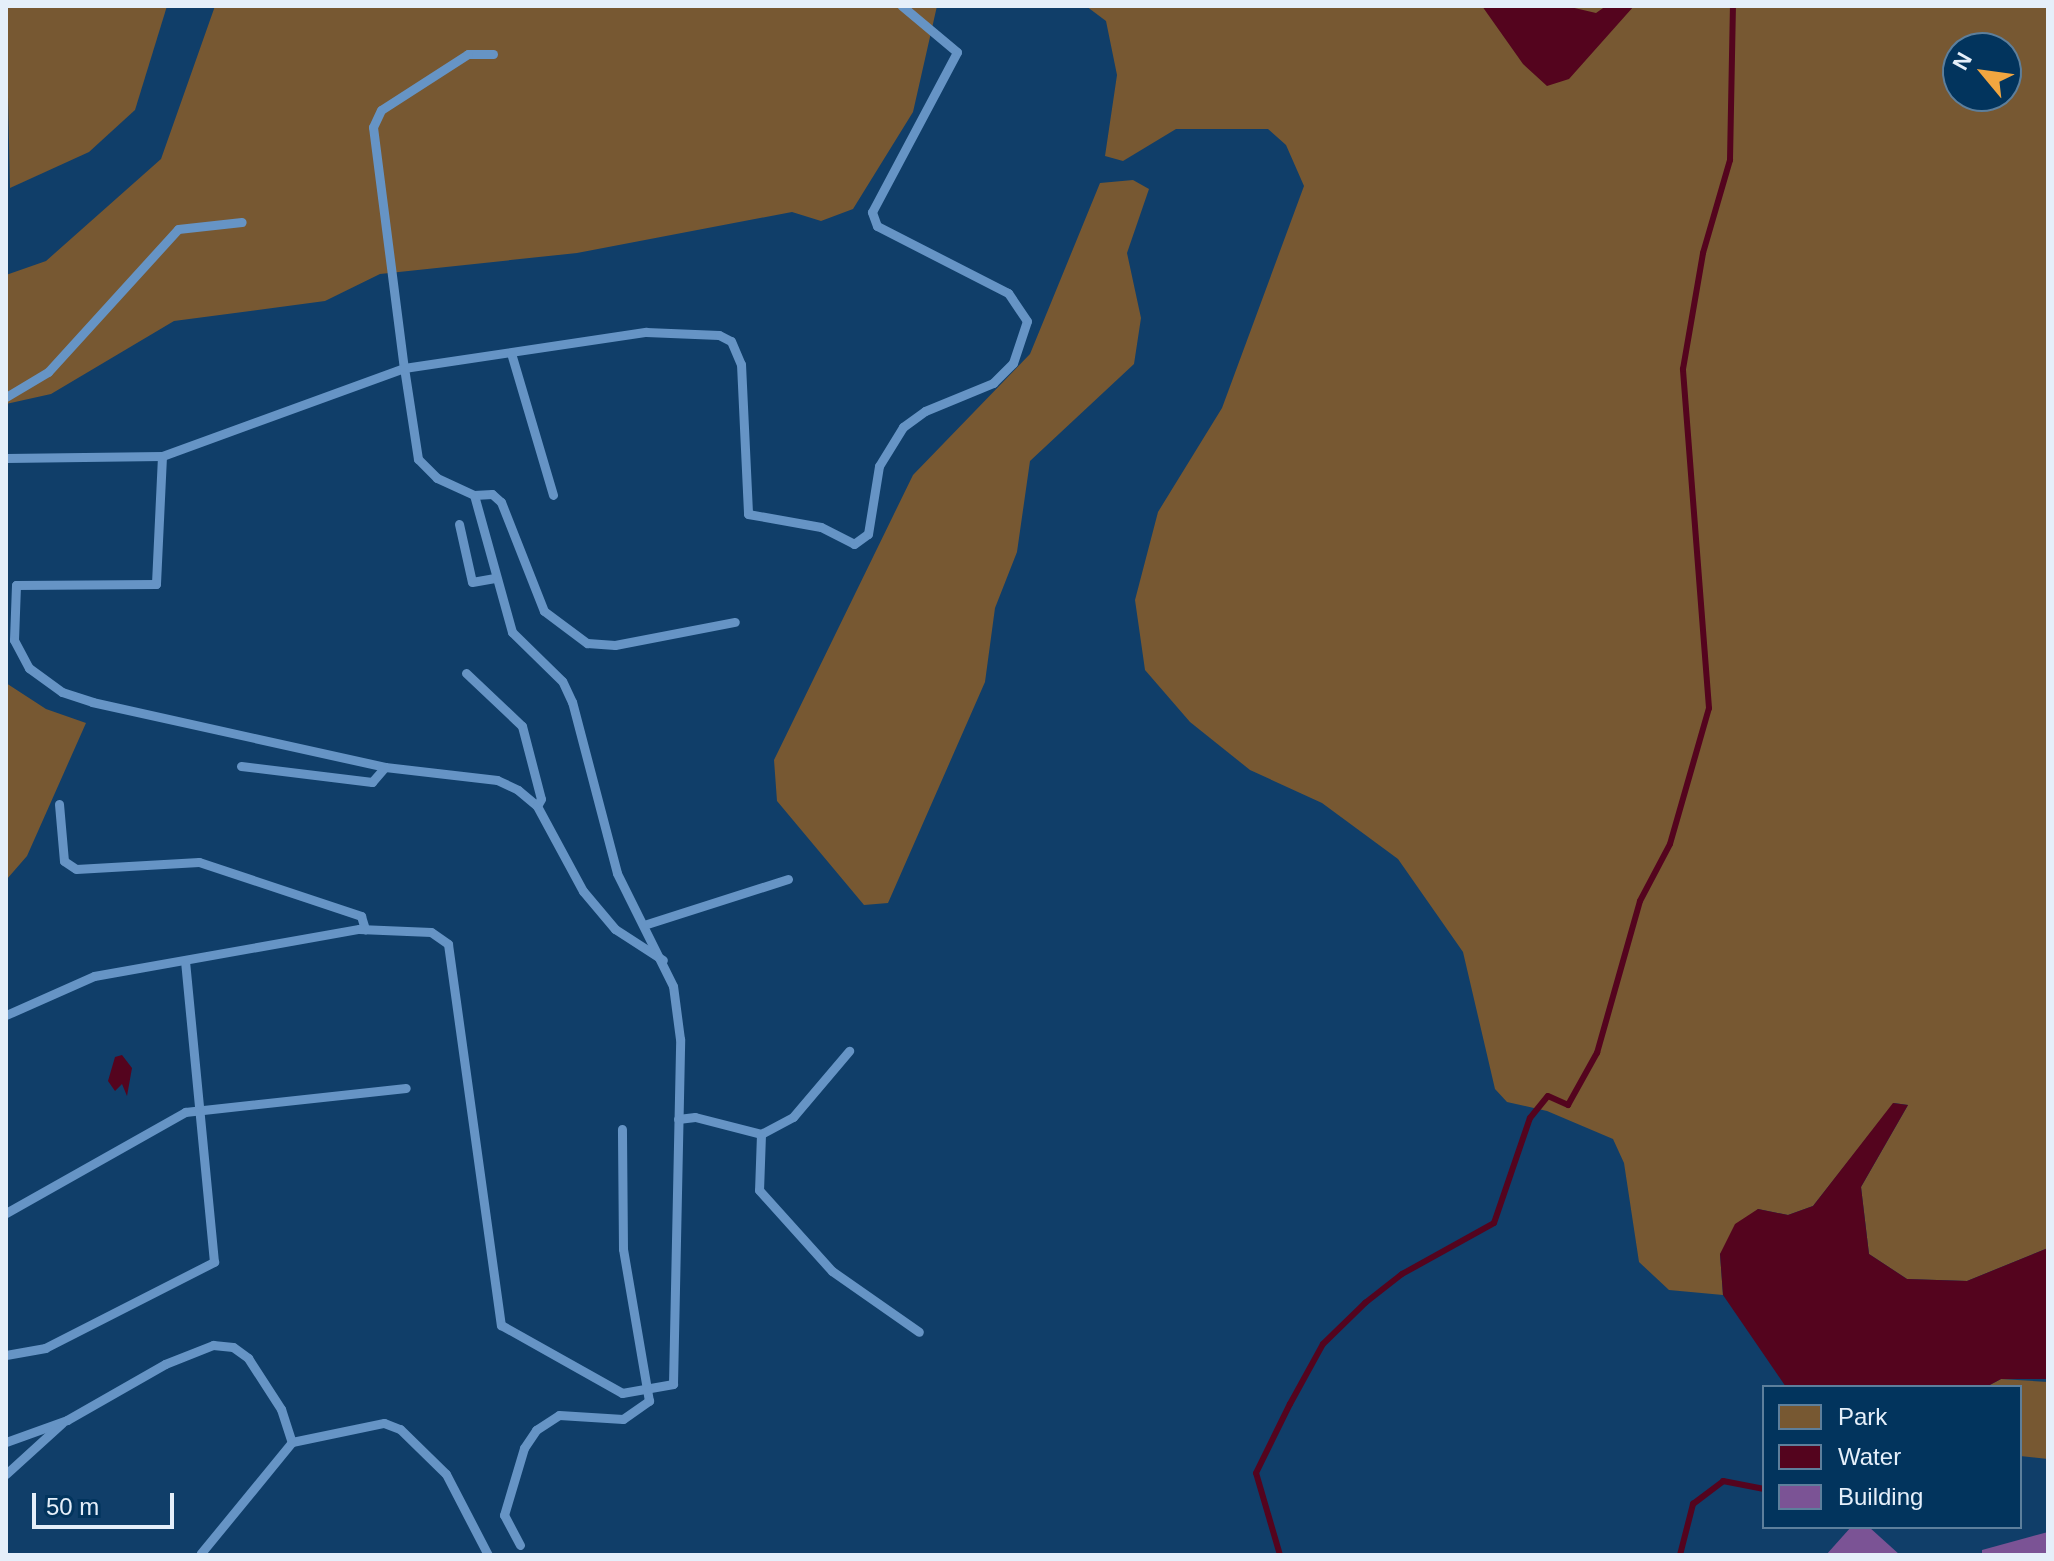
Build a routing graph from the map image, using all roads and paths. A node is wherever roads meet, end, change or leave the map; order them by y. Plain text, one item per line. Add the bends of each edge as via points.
1 (902, 6) edge
2 (493, 54) dead end
3 (242, 222) dead end
4 (511, 353) junction
5 (404, 368) junction
6 (6, 397) edge
7 (162, 456) junction
8 (6, 458) edge
9 (474, 495) junction
10 (553, 495) dead end
11 (459, 524) dead end
12 (495, 578) junction
13 (11, 584) edge
14 (735, 622) dead end
15 (466, 673) dead end
16 (241, 766) dead end
17 (385, 767) junction
18 (59, 804) dead end
19 (537, 806) junction
20 (788, 879) dead end
21 (647, 924) junction
22 (365, 929) junction
23 (666, 962) junction
24 (185, 963) junction
25 (6, 1015) edge
26 (849, 1051) dead end
27 (406, 1088) dead end
28 (199, 1107) junction
29 (678, 1119) junction
30 (622, 1129) dead end
31 (761, 1134) junction
32 (6, 1213) edge
33 (919, 1332) dead end
34 (6, 1355) edge
35 (649, 1391) junction
36 (63, 1422) junction
37 (6, 1442) edge
38 (292, 1442) junction
39 (6, 1474) edge
40 (520, 1545) dead end
41 (201, 1553) edge
42 (488, 1555) edge

1 - 4 lane via 957,52 872,212 877,226 1008,293 1027,321 1013,363 993,383 925,411 903,427 879,466 868,534 854,544 821,527 748,514 741,364 731,341 646,332
2 - 5 lane via 468,54 381,110 373,127
3 - 6 lane via 178,229 48,372
4 - 5 lane
4 - 10 lane
5 - 7 lane
5 - 9 lane via 418,459 437,478
7 - 8 lane
7 - 13 lane via 156,584
9 - 12 lane
9 - 14 lane via 492,494 501,502 544,611 587,643 615,645
11 - 12 lane via 472,582
12 - 21 lane via 512,632 562,681 572,702 603,833
13 - 17 lane via 14,640 29,668 62,692
15 - 19 lane via 522,726 541,799
16 - 17 lane via 372,782
17 - 19 lane via 497,780
18 - 22 lane via 64,861 76,869 199,862 361,916
19 - 23 lane via 583,891 615,929
20 - 21 lane
21 - 23 lane
22 - 24 lane
22 - 35 lane via 431,932 448,944 501,1325 622,1393
23 - 29 lane via 680,1039
24 - 25 lane via 94,976
24 - 28 lane
26 - 31 lane via 793,1117
27 - 28 lane
28 - 32 lane
28 - 34 lane via 214,1262 45,1348
29 - 31 lane
29 - 35 lane via 673,1384
30 - 35 lane via 623,1249
31 - 33 lane via 759,1190 832,1271
35 - 40 lane via 649,1401 637,1415 559,1415 536,1430 524,1448 504,1515
36 - 37 lane
36 - 38 lane via 165,1364 213,1345 248,1358 281,1409
36 - 39 lane
38 - 41 lane
38 - 42 lane via 384,1423 400,1429 446,1474

